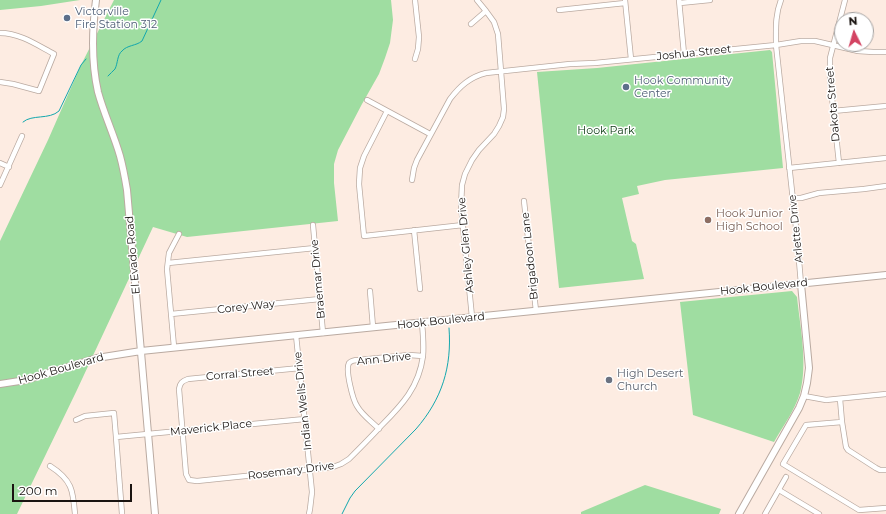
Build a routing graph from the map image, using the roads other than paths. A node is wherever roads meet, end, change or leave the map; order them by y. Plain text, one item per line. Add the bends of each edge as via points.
1 (96, 0) edge
2 (415, 0) edge
3 (477, 0) edge
4 (710, 0) edge
5 (781, 0) edge
6 (845, 0) edge
7 (679, 1) edge
8 (625, 2) edge
9 (559, 10) dead end
10 (486, 11) junction
11 (471, 24) dead end
12 (0, 34) edge
13 (776, 45) junction
14 (833, 45) junction
15 (886, 52) edge
16 (684, 54) junction
17 (415, 58) dead end
18 (631, 59) junction
19 (501, 71) junction
20 (0, 82) edge
21 (367, 100) dead end
22 (886, 106) edge
23 (387, 111) junction
24 (834, 111) junction
25 (430, 134) junction
26 (22, 136) dead end
27 (886, 158) edge
28 (0, 163) edge
29 (838, 163) junction
30 (8, 167) junction
31 (789, 168) junction
32 (412, 180) dead end
33 (0, 185) edge
34 (886, 186) edge
35 (793, 198) junction
36 (524, 201) dead end
37 (313, 225) dead end
38 (463, 225) junction
39 (414, 230) junction
40 (179, 234) dead end
41 (315, 248) junction
42 (168, 262) junction
43 (886, 275) edge
44 (801, 284) junction
45 (420, 289) dead end
46 (370, 291) dead end
47 (320, 299) junction
48 (536, 311) junction
49 (172, 314) junction
50 (472, 317) junction
51 (422, 322) junction
52 (373, 328) junction
53 (323, 333) junction
54 (296, 335) junction
55 (174, 347) junction
56 (141, 351) junction
57 (423, 356) junction
58 (300, 368) junction
59 (0, 384) edge
60 (886, 394) edge
61 (804, 396) junction
62 (840, 399) junction
63 (305, 419) junction
64 (76, 420) dead end
65 (842, 422) junction
66 (379, 429) junction
67 (182, 431) junction
68 (148, 434) junction
69 (116, 437) junction
70 (50, 466) dead end
71 (310, 470) junction
72 (886, 470) edge
73 (786, 477) dead end
74 (779, 490) junction
75 (886, 508) edge
76 (75, 514) edge
77 (122, 514) edge
78 (155, 514) edge
79 (309, 514) edge
80 (739, 514) edge
81 (765, 514) edge
82 (819, 514) edge

1 - 56 main road, El Evado Road via 93,61 98,92 126,181
2 - 17 street via 419,37
3 - 10 street, Ashley Glen Drive
4 - 7 street
5 - 13 street, Arlette Drive via 776,16
6 - 14 street, Dakota Street
7 - 16 street
8 - 9 street
8 - 18 street
10 - 11 street
10 - 19 street, Ashley Glen Drive via 494,22 498,34
12 - 20 street via 19,36 54,54 39,92
13 - 14 street, Joshua Street via 801,41
13 - 16 street, Joshua Street
13 - 31 street, Arlette Drive
14 - 15 street, Joshua Street via 858,51
14 - 24 street, Dakota Street via 830,71
16 - 18 street, Joshua Street
18 - 19 street, Joshua Street
19 - 25 street, Joshua Street via 478,75 464,83 450,99
19 - 38 street, Ashley Glen Drive via 503,117 465,174 461,197
21 - 23 street
22 - 24 street
23 - 25 street
23 - 39 street via 360,168 364,236
24 - 29 street, Dakota Street
25 - 32 street, Joshua Street via 417,160
26 - 30 street
27 - 29 street
28 - 30 street
29 - 31 street
30 - 33 street
31 - 35 street, Arlette Drive
34 - 35 street
35 - 44 street, Arlette Drive
36 - 48 street, Brigadoon Lane
37 - 41 street, Braemar Drive
38 - 39 street
38 - 50 street, Ashley Glen Drive
39 - 45 street
40 - 42 street via 169,253
41 - 42 street
41 - 47 street, Braemar Drive
42 - 49 street
43 - 44 main road, Hook Boulevard
44 - 48 main road, Hook Boulevard
44 - 61 main road, Arlette Drive via 809,368
46 - 52 street
47 - 49 street, Corey Way
47 - 53 street, Braemar Drive
48 - 50 main road, Hook Boulevard
49 - 55 street
50 - 51 main road, Hook Boulevard
51 - 52 main road, Hook Boulevard
51 - 57 street, Rosemary Drive
52 - 53 main road, Hook Boulevard
53 - 54 main road, Hook Boulevard
54 - 55 main road, Hook Boulevard
54 - 58 street, Indian Wells Drive
55 - 56 main road, Hook Boulevard
56 - 59 main road, Hook Boulevard via 97,358 26,380
56 - 68 main road, El Evado Road
57 - 66 street, Rosemary Drive via 411,391
57 - 66 street, Ann Drive via 409,354 353,360 349,364 354,400 358,408
58 - 63 street, Indian Wells Drive
58 - 67 street, Corral Street via 188,379 182,382 179,389
60 - 62 street
61 - 62 street via 826,400
61 - 80 main road, Arlette Drive
62 - 65 street
63 - 67 street, Maverick Place
63 - 71 street, Indian Wells Drive
64 - 69 street via 85,416 114,413
65 - 72 street via 848,450 876,468
65 - 75 street via 806,425 783,464 859,510
66 - 71 street, Rosemary Drive via 341,464
67 - 68 street, Maverick Place
67 - 71 street, Rosemary Drive via 186,474 189,480
68 - 69 street, Maverick Place
68 - 78 main road, El Evado Road
69 - 77 street
70 - 76 street via 60,472 69,483
71 - 79 street, Indian Wells Drive via 312,492
73 - 74 street
74 - 81 street
74 - 82 street

